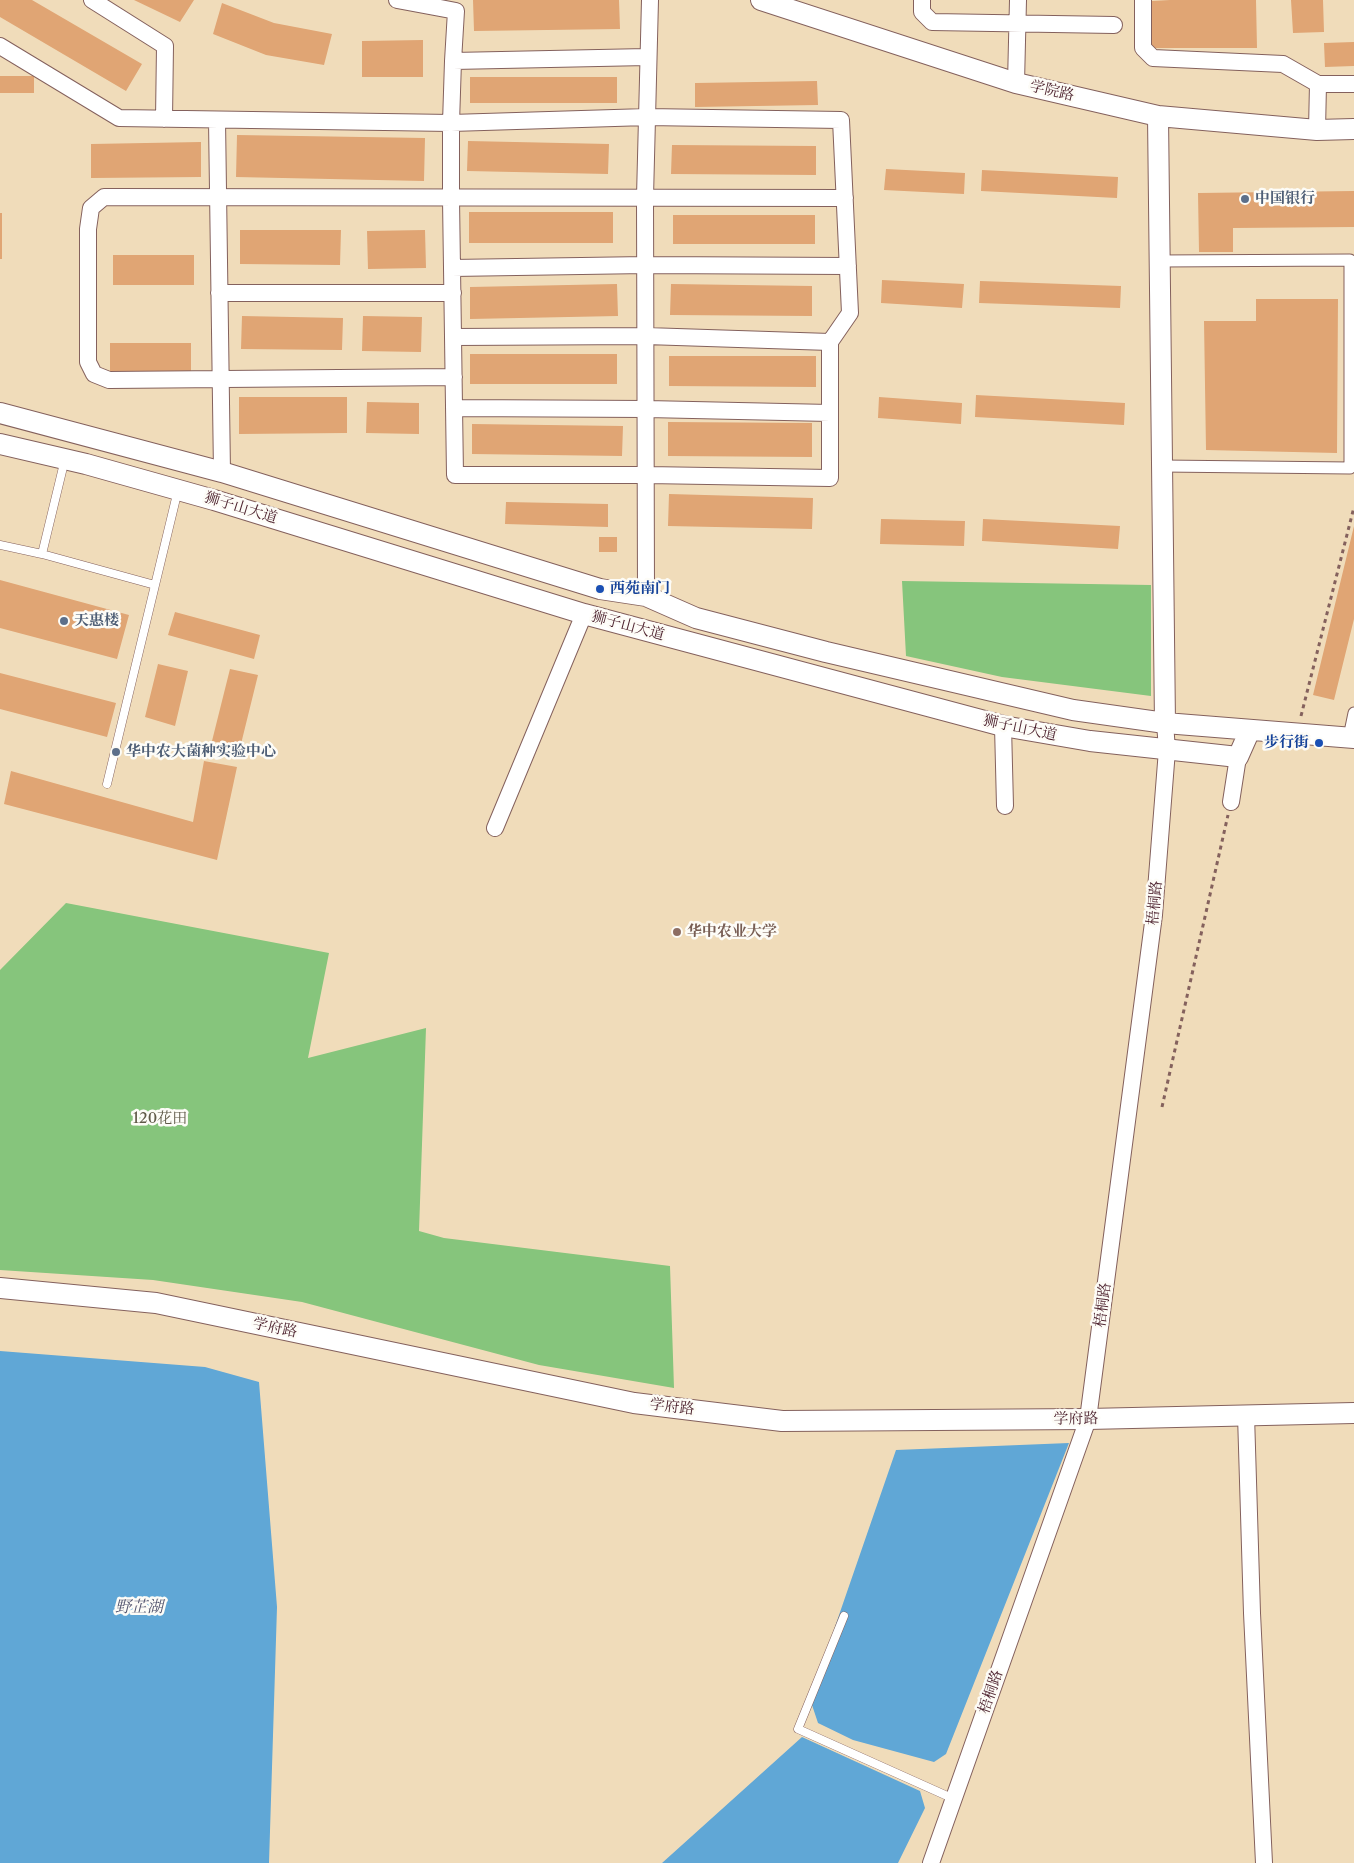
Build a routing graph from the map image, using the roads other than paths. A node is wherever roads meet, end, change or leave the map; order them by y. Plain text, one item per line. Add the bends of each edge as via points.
1 (92, 0) edge
2 (397, 0) edge
3 (650, 0) edge
4 (761, 0) edge
5 (922, 0) edge
6 (1018, 0) edge
7 (1143, 0) edge
8 (1017, 25) junction
9 (1114, 25) dead end
10 (0, 46) edge
11 (647, 57) junction
12 (453, 61) junction
13 (1016, 82) junction
14 (1318, 84) junction
15 (1354, 84) edge
16 (1158, 116) junction
17 (647, 117) junction
18 (164, 119) junction
19 (217, 120) junction
20 (451, 123) junction
21 (1354, 129) edge
22 (1317, 130) junction
23 (645, 197) junction
24 (218, 198) junction
25 (844, 198) junction
26 (451, 199) junction
27 (1352, 260) edge
28 (1159, 261) junction
29 (646, 265) junction
30 (848, 266) junction
31 (452, 268) junction
32 (219, 293) junction
33 (453, 293) junction
34 (646, 336) junction
35 (453, 337) junction
36 (1353, 338) edge
37 (830, 342) junction
38 (454, 378) junction
39 (220, 380) junction
40 (454, 408) junction
41 (647, 409) junction
42 (0, 413) edge
43 (830, 413) junction
44 (0, 444) edge
45 (65, 459) junction
46 (1162, 466) junction
47 (222, 472) junction
48 (647, 475) junction
49 (178, 490) junction
50 (0, 545) edge
51 (42, 554) junction
52 (155, 585) junction
53 (646, 596) junction
54 (584, 614) junction
55 (1354, 713) edge
56 (1164, 723) junction
57 (1003, 726) junction
58 (1250, 730) junction
59 (1351, 738) edge
60 (1167, 750) junction
61 (1238, 757) junction
62 (107, 784) dead end
63 (1231, 802) road end
64 (1005, 806) dead end
65 (495, 828) dead end
66 (0, 1288) edge
67 (1354, 1414) edge
68 (1246, 1415) junction
69 (1088, 1419) junction
70 (844, 1616) dead end
71 (954, 1799) junction
72 (931, 1863) edge
73 (1264, 1863) edge

1 - 18 street via 165,46
2 - 12 street via 456,11
3 - 11 street
4 - 13 street, 学院路
5 - 8 street via 922,12 932,22
6 - 8 street
7 - 14 street via 1143,48 1153,58 1283,64
8 - 9 street
8 - 13 street
10 - 18 street via 118,118
11 - 12 street
11 - 17 street
12 - 20 street
13 - 16 street, 学院路
14 - 15 street
14 - 22 street
16 - 22 street, 学院路
16 - 28 street
17 - 20 street
17 - 23 street
17 - 25 street via 841,120
18 - 19 street
19 - 20 street
19 - 24 street
20 - 26 street
21 - 22 street, 学院路
23 - 25 street
23 - 26 street
23 - 29 street
24 - 26 street
24 - 32 street
24 - 39 street via 104,197 91,208 88,229 88,362 94,374 109,380
25 - 30 street
26 - 31 street
27 - 28 street
27 - 36 street
28 - 46 street
29 - 30 street
29 - 31 street
29 - 34 street
30 - 37 street via 850,313
31 - 33 street
32 - 33 street
32 - 39 street
33 - 35 street
34 - 35 street
34 - 37 street
34 - 41 street
35 - 38 street
36 - 46 street via 1350,468
37 - 43 street
38 - 39 street
38 - 40 street
39 - 47 street
40 - 41 street
40 - 48 street via 455,476
41 - 43 street
41 - 48 street
42 - 47 street, 狮子山大道
43 - 48 street via 830,478
44 - 45 street, 狮子山大道
45 - 49 street, 狮子山大道
45 - 51 lane
46 - 56 street
47 - 53 street, 狮子山大道 via 600,589
48 - 53 street
49 - 52 lane
49 - 54 street, 狮子山大道
50 - 51 lane
51 - 52 lane
52 - 62 lane
53 - 56 street, 狮子山大道 via 696,618 835,654 1073,710
54 - 57 street, 狮子山大道
54 - 65 street
55 - 59 street
56 - 58 street, 狮子山大道
56 - 60 street, 梧桐路
57 - 60 street, 狮子山大道
57 - 64 street
58 - 59 street, 狮子山大道
58 - 61 street
60 - 61 street, 狮子山大道
60 - 69 street, 梧桐路 via 1154,916
61 - 63 street
66 - 69 street, 学府路 via 156,1303 634,1403 782,1421
67 - 68 street, 学府路
68 - 69 street, 学府路
68 - 73 street
69 - 71 street, 梧桐路
70 - 71 lane via 798,1729
71 - 72 street, 梧桐路

